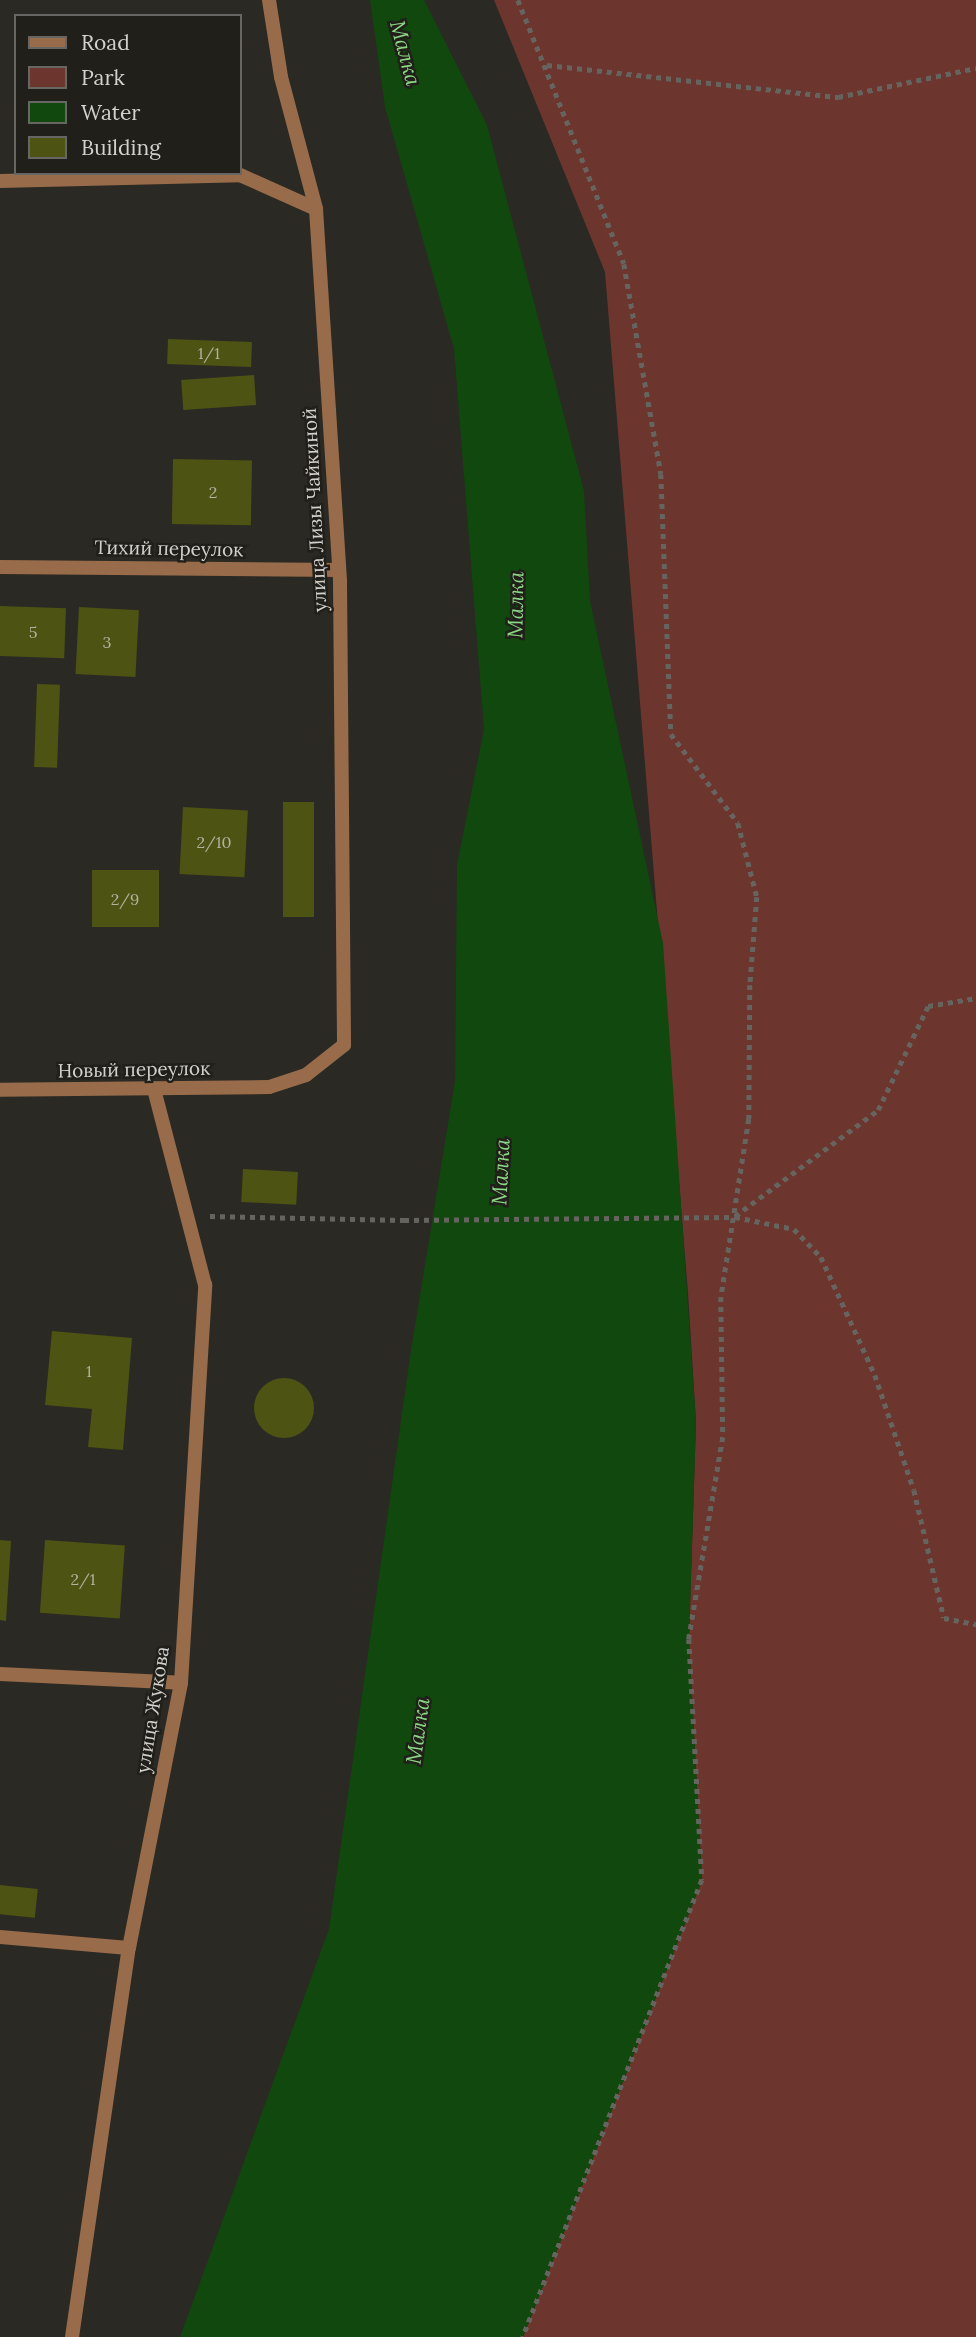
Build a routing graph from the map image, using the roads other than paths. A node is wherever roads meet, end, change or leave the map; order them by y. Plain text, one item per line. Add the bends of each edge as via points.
1 (269, 0) edge
2 (0, 181) edge
3 (316, 209) junction
4 (0, 567) edge
5 (339, 570) junction
6 (269, 1087) joint
7 (154, 1089) junction
8 (0, 1090) edge
9 (0, 1674) edge
10 (181, 1683) junction
11 (0, 1937) edge
12 (129, 1948) junction
13 (72, 2337) edge

1 - 3 street, улица Лизы Чайкиной via 281,77
2 - 3 street via 240,175
3 - 5 street, улица Лизы Чайкиной
4 - 5 street, Тихий переулок
5 - 6 street, улица Лизы Чайкиной via 344,1045 306,1075
6 - 7 street, Новый переулок
7 - 8 street, Новый переулок
7 - 10 street, улица Жукова via 205,1285
9 - 10 street
10 - 12 street, улица Жукова
11 - 12 street
12 - 13 street, улица Жукова

